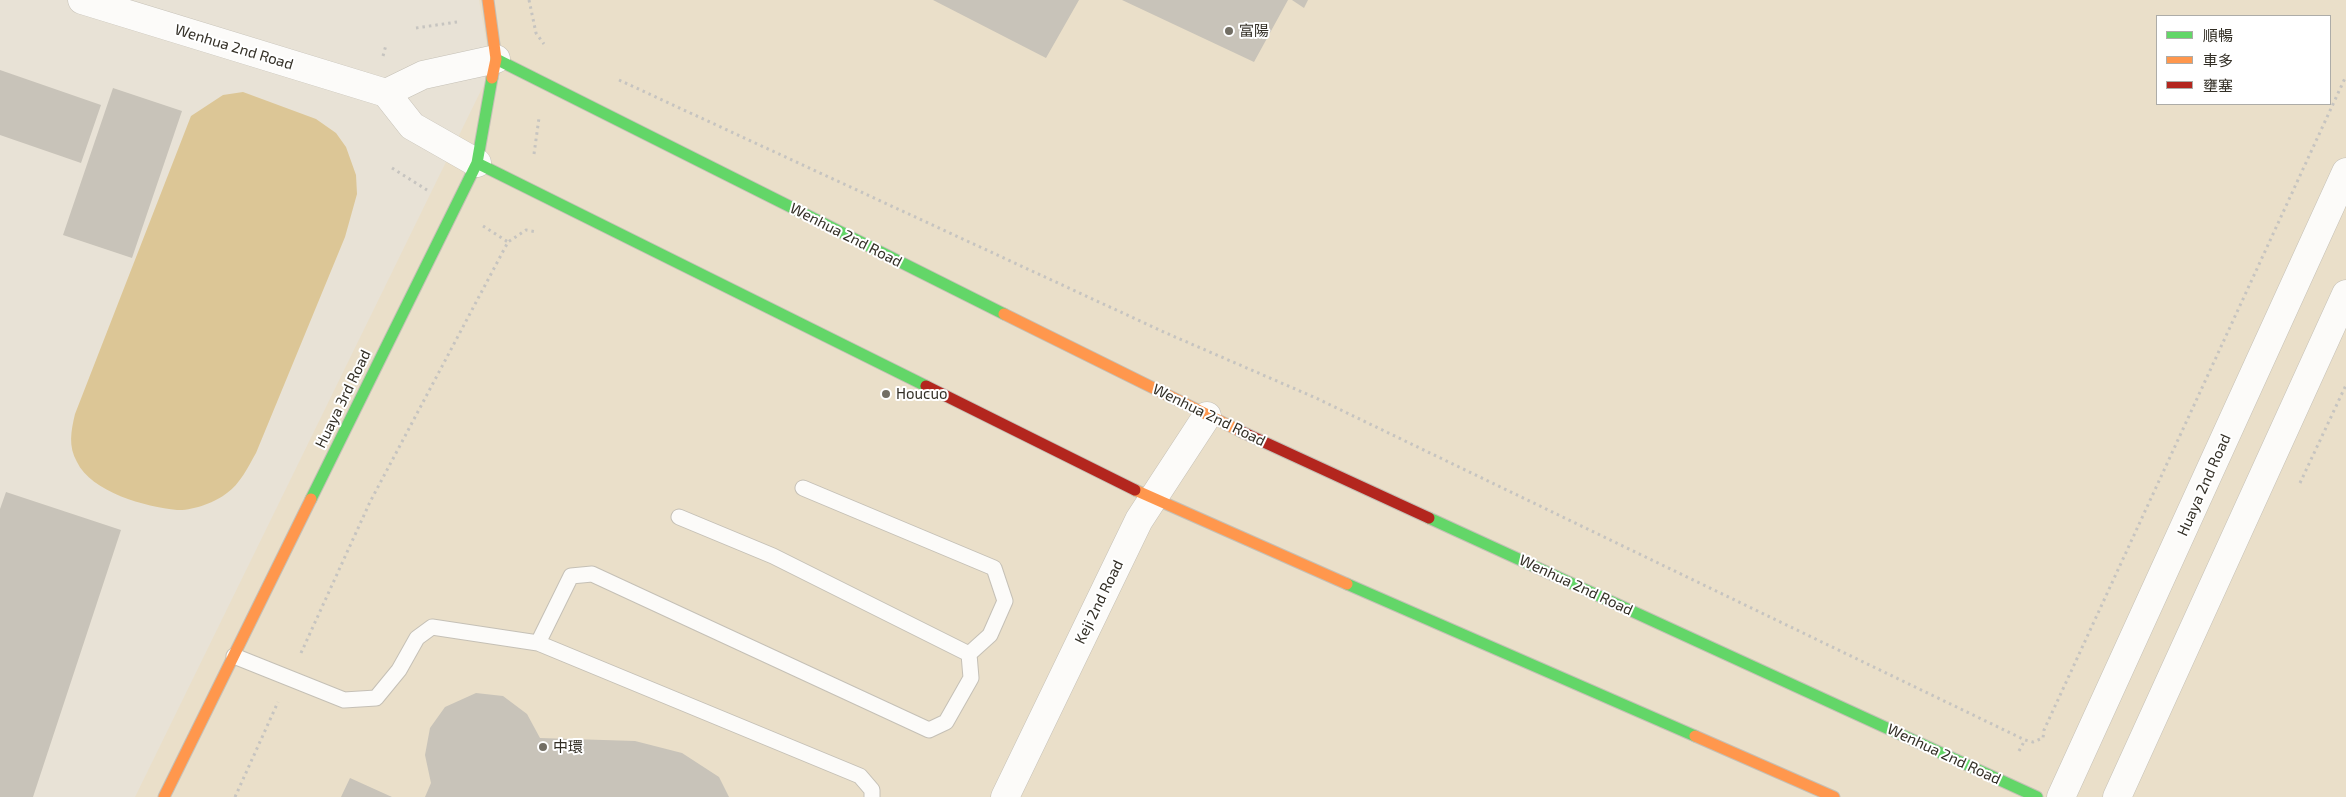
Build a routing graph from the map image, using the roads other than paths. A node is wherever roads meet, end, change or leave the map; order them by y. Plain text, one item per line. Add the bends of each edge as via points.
1 (82, 0) edge
2 (488, 0) edge
3 (496, 59) junction
4 (386, 93) junction
5 (476, 163) junction
6 (2346, 172) edge
7 (2346, 294) edge
8 (1207, 416) junction
9 (803, 488) dead end
10 (1153, 499) junction
11 (679, 517) dead end
12 (538, 643) junction
13 (969, 654) junction
14 (234, 656) junction
15 (164, 797) edge
16 (872, 797) edge
17 (1005, 797) edge
18 (1834, 797) edge
19 (2037, 797) edge
20 (2061, 797) edge
21 (2117, 797) edge

1 - 4 street, Wenhua 2nd Road
2 - 3 street, Huaya 3rd Road
3 - 4 street via 423,75
3 - 5 street, Huaya 3rd Road
3 - 8 street, Wenhua 2nd Road
4 - 5 street via 412,126
5 - 10 street
5 - 14 street, Huaya 3rd Road
6 - 20 street, Huaya 2nd Road
7 - 21 street
8 - 10 street, Keji 2nd Road
8 - 19 street, Wenhua 2nd Road
9 - 13 lane via 994,568 1005,600 990,635
10 - 17 street, Keji 2nd Road via 1126,547
10 - 18 street
11 - 13 lane via 773,556
12 - 13 lane via 571,576 592,574 929,730 946,722 972,678
12 - 14 lane via 432,627 417,638 399,670 376,698 344,700
12 - 16 lane via 860,776 872,790
14 - 15 street, Huaya 3rd Road

